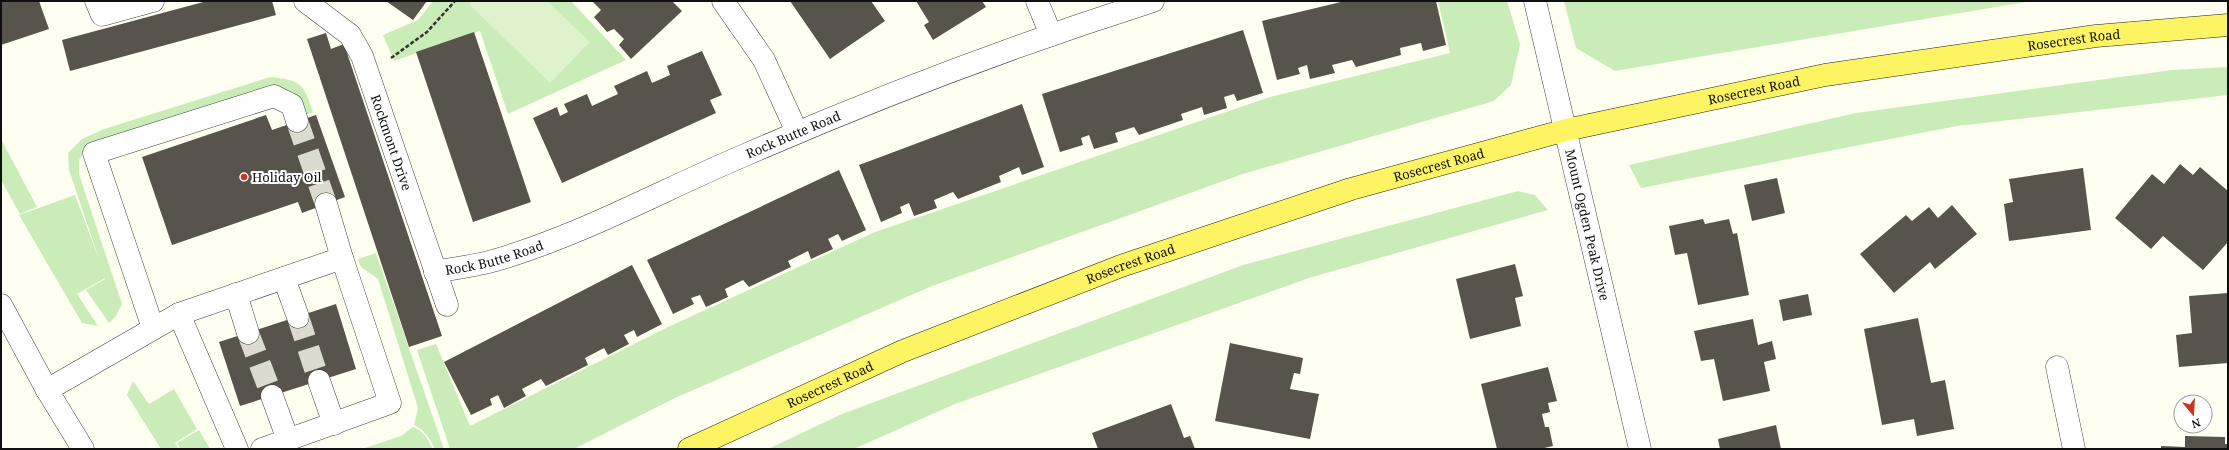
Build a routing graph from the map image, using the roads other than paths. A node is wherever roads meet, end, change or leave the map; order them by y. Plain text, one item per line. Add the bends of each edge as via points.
1 (154, 1) edge
2 (305, 1) edge
3 (723, 1) edge
4 (1037, 1) edge
5 (1153, 1) edge
6 (1535, 1) edge
7 (99, 8) edge
8 (2228, 25) edge
9 (1051, 35) junction
10 (297, 121) tunnel mouth
11 (1566, 130) junction
12 (798, 132) junction
13 (326, 204) tunnel mouth
14 (342, 258) junction
15 (435, 272) junction
16 (284, 278) junction
17 (236, 294) junction
18 (1, 305) edge
19 (447, 306) dead end
20 (179, 314) junction
21 (298, 318) tunnel mouth
22 (153, 328) junction
23 (248, 333) tunnel mouth
24 (2057, 367) dead end
25 (319, 381) tunnel mouth
26 (47, 390) junction
27 (272, 396) tunnel mouth
28 (334, 424) junction
29 (288, 440) junction
30 (83, 449) edge
31 (238, 449) edge
32 (262, 449) edge
33 (689, 449) edge
34 (1640, 449) edge
35 (2074, 449) edge

1 - 7 street
2 - 15 street, Rockmont Drive via 341,26 357,45
3 - 12 street via 764,60
4 - 9 street
5 - 9 street, Rock Butte Road
6 - 11 street, Mount Ogden Peak Drive
8 - 11 main road, Rosecrest Road via 2096,36 1824,75
9 - 12 street, Rock Butte Road
10 - 22 street via 292,105 274,96 94,153
11 - 33 main road, Rosecrest Road via 1351,189 1121,266 903,351
11 - 34 street, Mount Ogden Peak Drive
12 - 15 street, Rock Butte Road via 555,240 493,261
13 - 14 street
14 - 16 street
14 - 28 street via 390,403
15 - 19 street, Rockmont Drive
16 - 17 street
16 - 21 street
17 - 20 street
17 - 23 street
18 - 26 street
20 - 22 street
20 - 31 street
22 - 26 street
24 - 35 street
25 - 28 street
26 - 30 street
27 - 29 street
28 - 29 street
29 - 32 street

